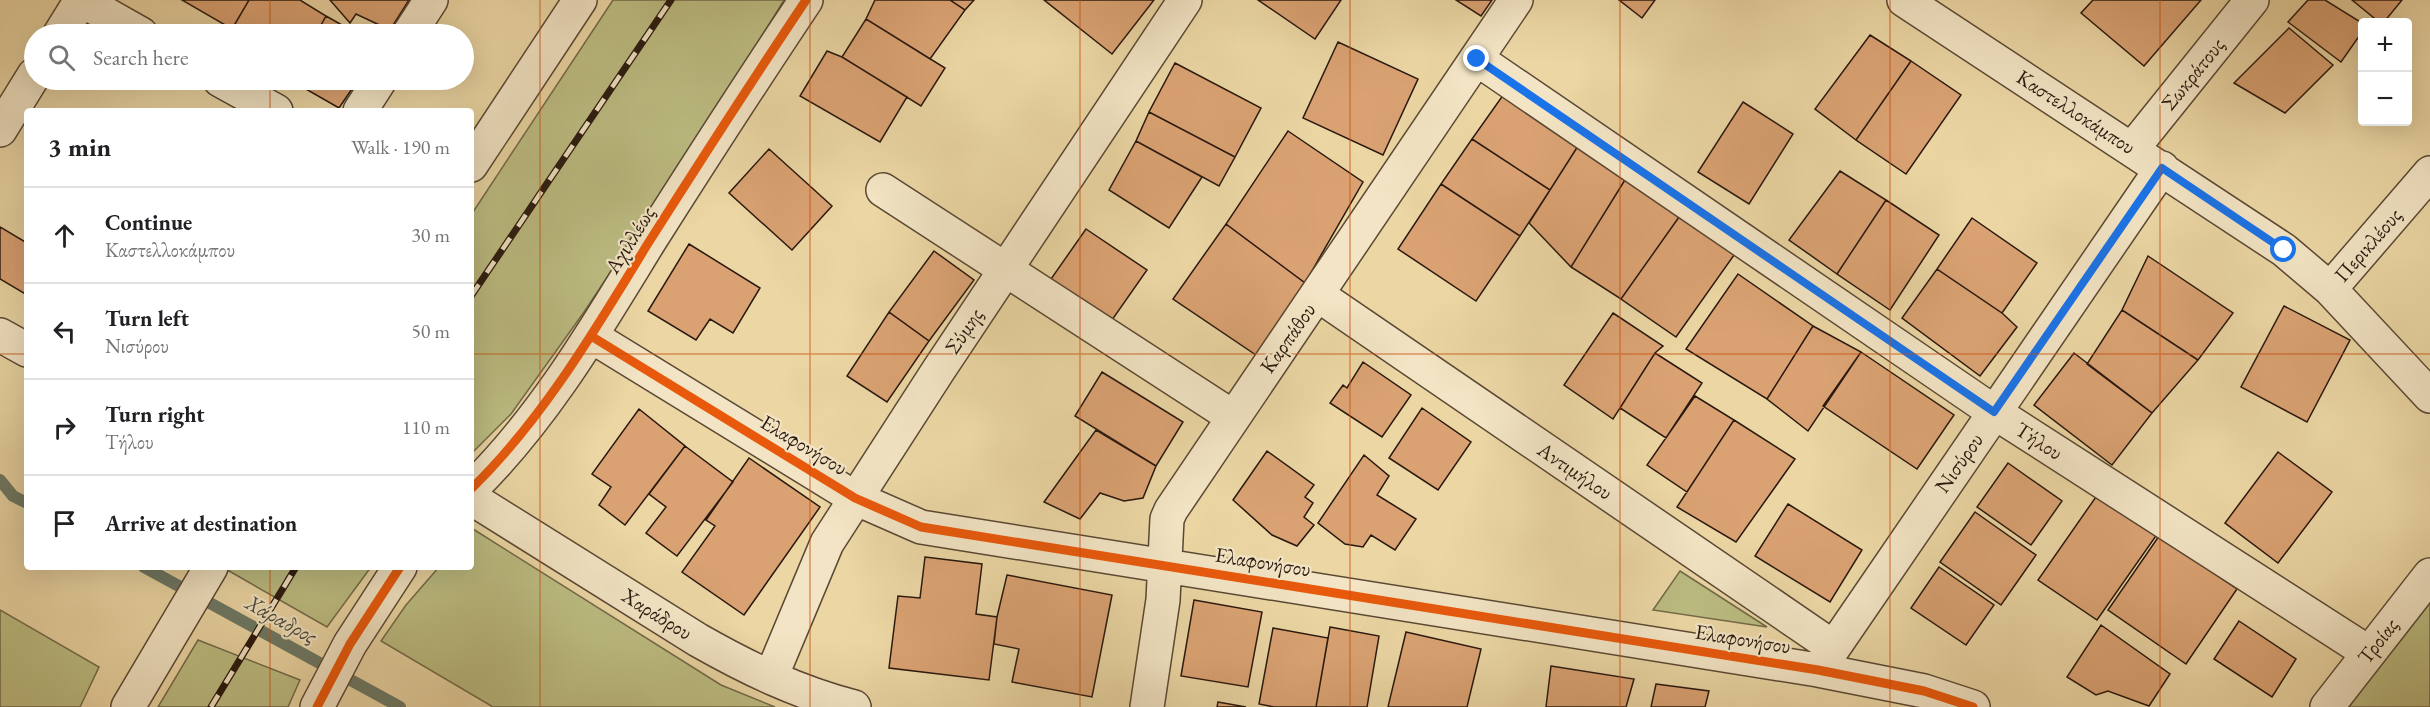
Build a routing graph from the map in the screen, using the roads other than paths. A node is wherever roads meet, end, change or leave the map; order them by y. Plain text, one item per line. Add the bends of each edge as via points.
1 (81, 0) edge
2 (431, 0) edge
3 (580, 0) edge
4 (806, 0) edge
5 (1185, 0) edge
6 (1516, 0) edge
7 (1905, 0) edge
8 (2252, 0) edge
9 (66, 24) edge
10 (123, 24) edge
11 (415, 24) edge
12 (1477, 59) junction
13 (25, 90) edge
14 (238, 90) edge
15 (374, 90) edge
16 (271, 108) edge
17 (362, 108) edge
18 (0, 130) edge
19 (2133, 148) junction
20 (474, 160) edge
21 (2162, 168) junction
22 (2430, 173) edge
23 (883, 190) dead end
24 (1006, 270) junction
25 (2330, 289) junction
26 (1318, 296) junction
27 (0, 335) edge
28 (591, 336) junction
29 (24, 348) edge
30 (2430, 396) edge
31 (1994, 412) junction
32 (1233, 417) junction
33 (474, 486) edge
34 (855, 498) junction
35 (474, 500) edge
36 (1164, 564) junction
37 (210, 570) edge
38 (398, 570) edge
39 (2430, 575) edge
40 (2369, 653) junction
41 (1826, 659) junction
42 (771, 677) junction
43 (1870, 693) edge
44 (318, 704) edge
45 (128, 707) edge
46 (854, 707) edge
47 (1147, 707) edge
48 (1973, 707) edge
49 (2328, 707) edge

1 - 9 street
1 - 10 street
2 - 11 street
3 - 20 street
4 - 28 street, Αχιλλέως
5 - 24 street, Σύμης
6 - 12 street, Καρπάθου
7 - 19 street, Καστελλοκάμπου
8 - 19 street, Σωκράτους
12 - 26 street, Καρπάθου
12 - 31 street, Τήλου
13 - 18 street
14 - 16 street
15 - 17 street
19 - 21 street, Καστελλοκάμπου
21 - 25 street, Καστελλοκάμπου via 2284,250
21 - 31 street, Νισύρου
22 - 25 street, Περικλέους
23 - 24 street
24 - 32 street
24 - 34 street, Σύμης
25 - 30 street, Καστελλοκάμπου
26 - 32 street, Καρπάθου
26 - 41 street, Αντιμήλου
27 - 29 street
28 - 33 street, Αχιλλέως via 521,434
28 - 34 street, Ελαφονήσου
31 - 40 street, Τήλου
31 - 41 street, Νισύρου
32 - 36 street, Καρπάθου via 1171,510
34 - 36 street, Ελαφονήσου via 921,527
34 - 42 street, Σύμης via 827,543
35 - 42 street, Χαράδρου via 698,640
36 - 41 street, Ελαφονήσου
36 - 47 street, Καρπάθου via 1164,600
37 - 45 street
38 - 44 street via 350,644
39 - 40 street, Τροίας
40 - 49 street, Τροίας
41 - 43 street, Ελαφονήσου
42 - 46 street, Χαράδρου via 802,692
43 - 48 street, Ελαφονήσου via 1924,691

